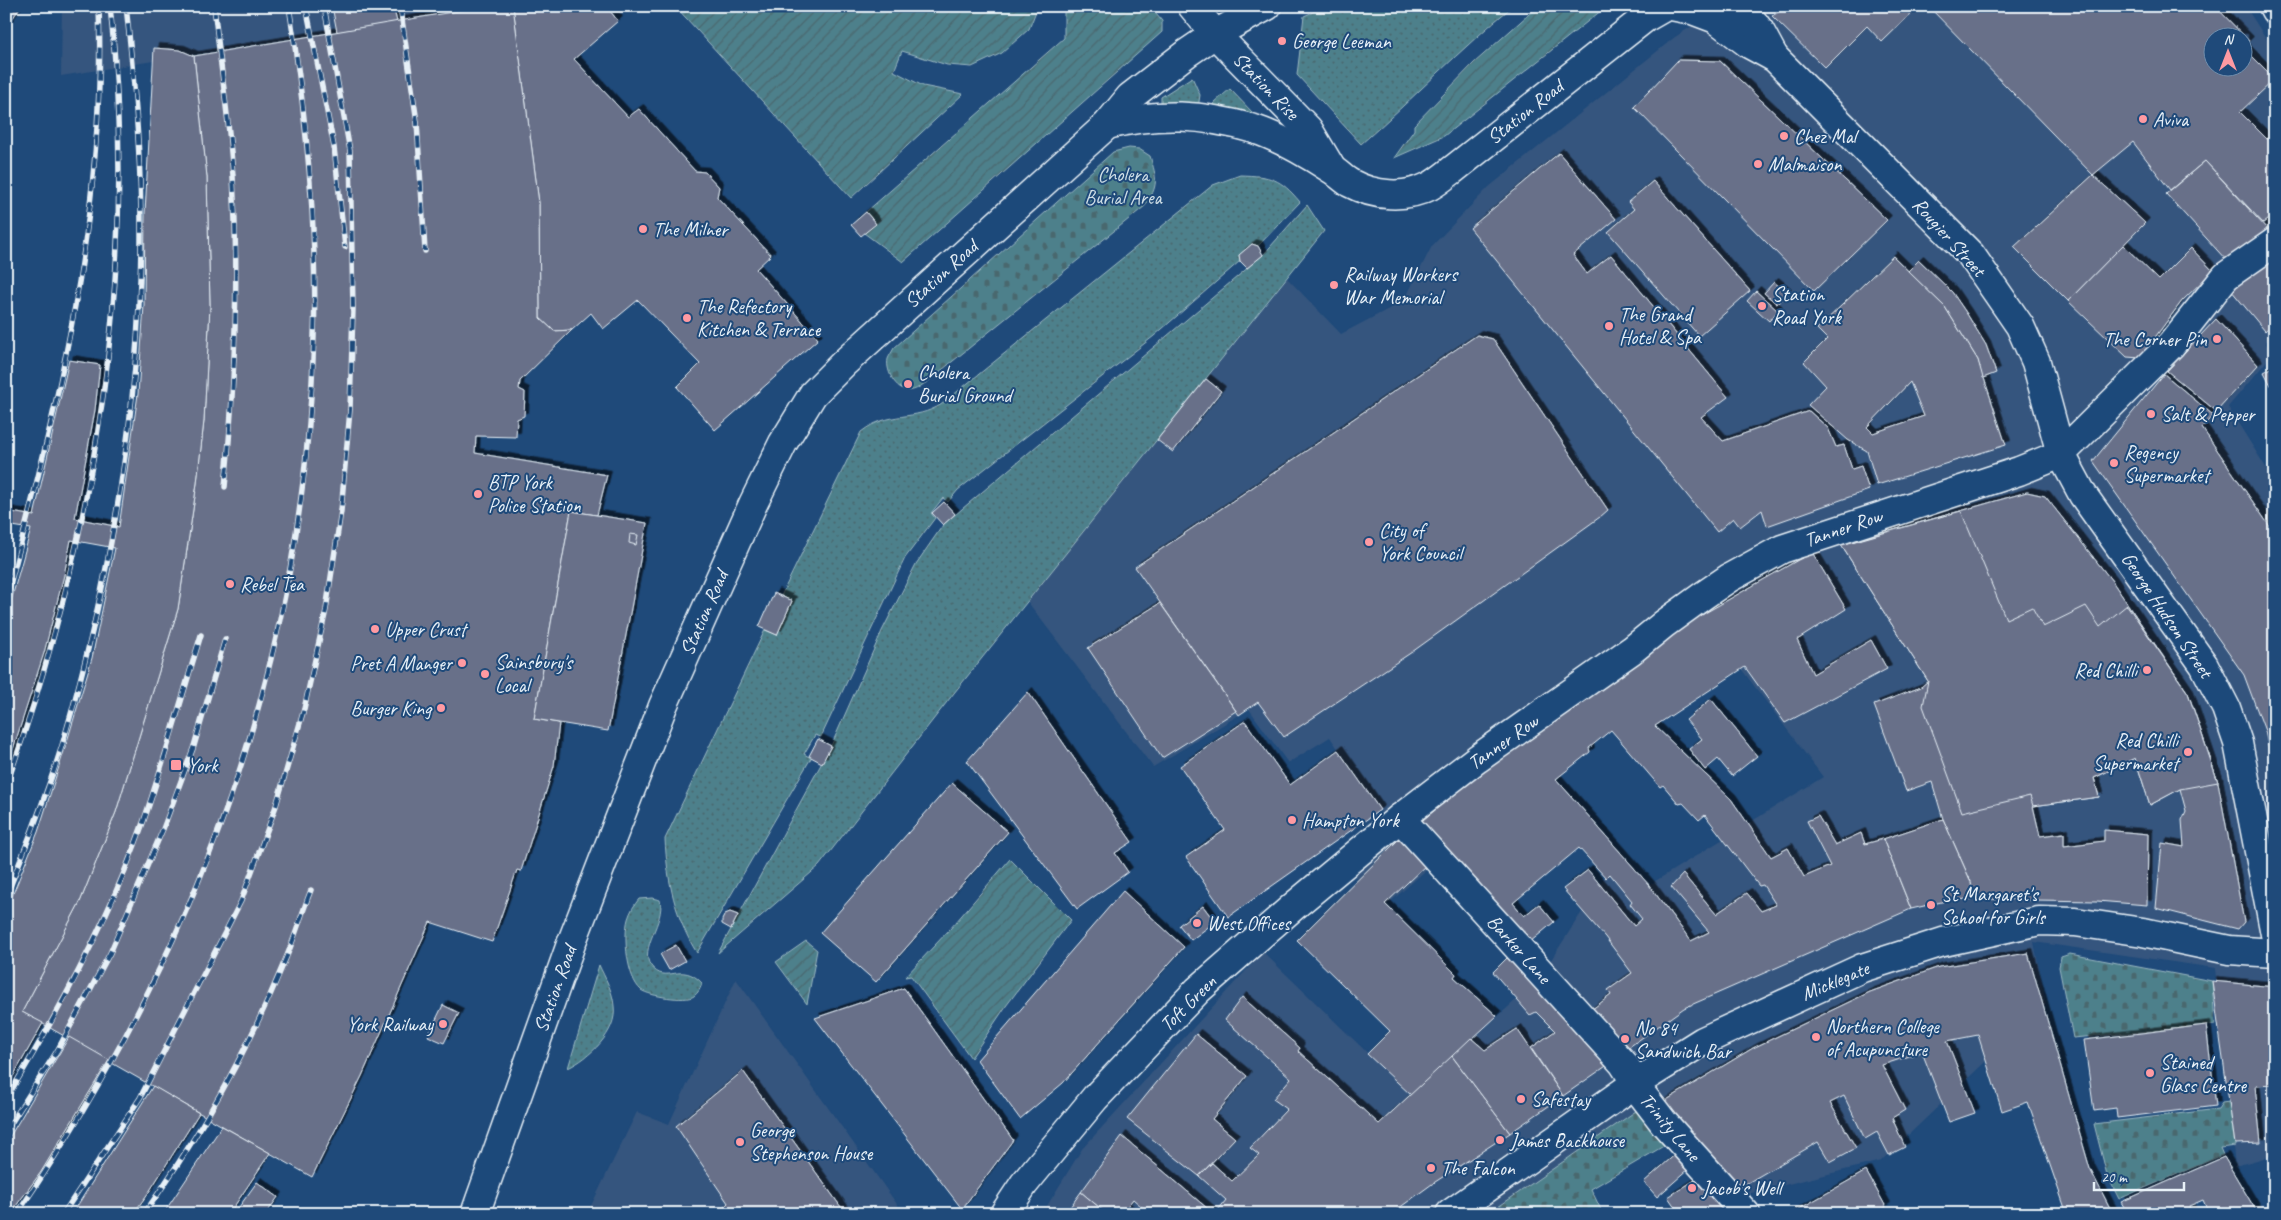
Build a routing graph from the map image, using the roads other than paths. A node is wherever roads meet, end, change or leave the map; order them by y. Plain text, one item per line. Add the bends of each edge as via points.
1 (1192, 6) edge
2 (1267, 6) edge
3 (1671, 6) edge
4 (1741, 6) edge
5 (2273, 6) edge
6 (1654, 10) edge
7 (2275, 10) edge
8 (1215, 34) junction
9 (1775, 58) junction
10 (1107, 125) junction
11 (1333, 170) junction
12 (2275, 242) edge
13 (2061, 454) junction
14 (1400, 818) junction
15 (2275, 934) edge
16 (2275, 953) edge
17 (1635, 1084) junction
18 (474, 1214) edge
19 (1004, 1214) edge
20 (1450, 1214) edge
21 (1746, 1214) edge

1 - 8 main road, Station Rise
2 - 8 main road, Station Road
3 - 9 main road, Rougier Street via 1716,19 1749,44
4 - 9 main road, Rougier Street
5 - 7 main road
6 - 11 main road, Station Road via 1430,186 1399,195 1367,191 1349,183
8 - 10 main road, Station Road via 1130,97
8 - 11 main road, Station Rise via 1308,129
9 - 13 main road, Rougier Street via 1971,255 2020,326 2036,362
10 - 11 main road, Station Road via 1159,115 1224,122 1254,129 1293,146
10 - 18 main road, Station Road via 844,363 813,394 783,443 752,504 663,706 571,944
12 - 13 main road, Tanner Row via 2226,276 2171,345
13 - 14 main road, Tanner Row via 1782,549 1729,578
13 - 15 main road, George Hudson Street via 2083,495 2204,665 2226,708 2238,743
14 - 17 main road, Barker Lane via 1623,1063
14 - 19 main road, Toft Green via 1198,990 1095,1098 1024,1184
16 - 17 main road, Micklegate via 2229,950 2075,922 2039,922 1959,937 1854,972 1703,1041
17 - 20 main road, Micklegate
17 - 21 main road, Trinity Lane via 1664,1123

